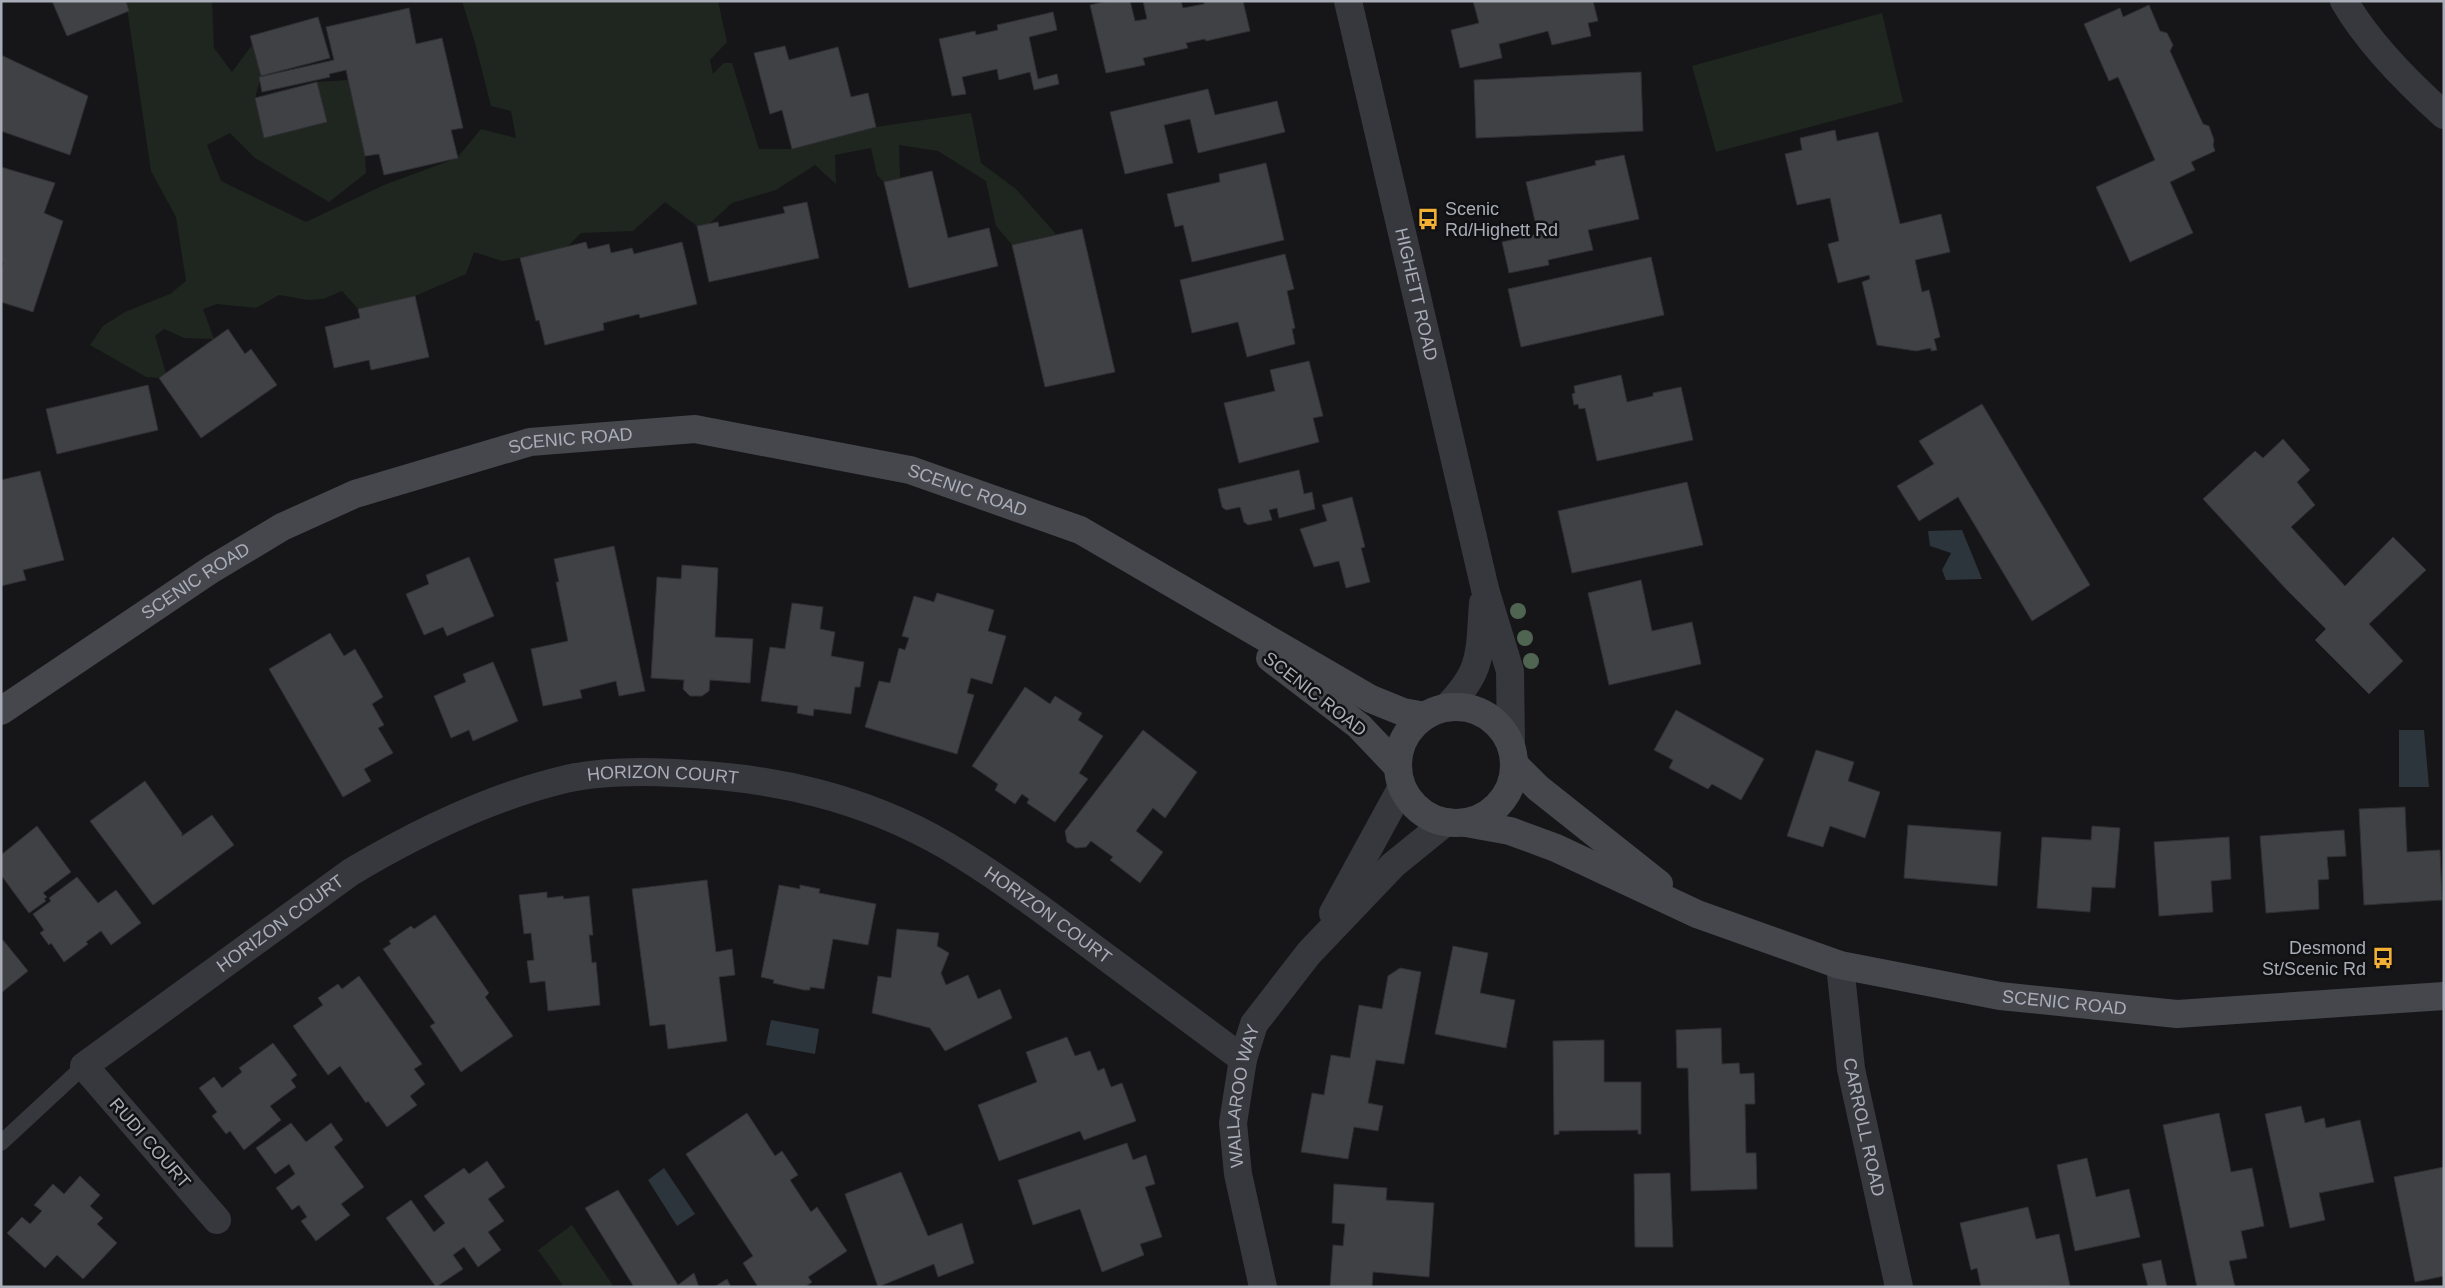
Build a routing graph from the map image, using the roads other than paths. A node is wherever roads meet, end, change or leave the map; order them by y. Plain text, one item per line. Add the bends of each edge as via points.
1 (1348, 1) edge
2 (2344, 1) edge
3 (2444, 115) edge
4 (1179, 589) junction
5 (1485, 589) junction
6 (1, 712) edge
7 (1435, 712) junction
8 (1513, 755) junction
9 (1400, 777) junction
10 (1456, 822) junction
11 (1697, 914) junction
12 (1309, 953) junction
13 (1840, 965) junction
14 (2444, 996) edge
15 (1243, 1060) junction
16 (84, 1066) junction
17 (1, 1143) edge
18 (217, 1220) dead end
19 (1262, 1287) edge
20 (1899, 1287) edge

1 - 5 street, HIGHETT ROAD
2 - 3 street via 2381,50
4 - 6 main road, SCENIC ROAD via 1080,530 910,470 695,429 530,442 371,488 282,527 204,574
4 - 7 main road, SCENIC ROAD via 1371,699 1403,712
4 - 9 main road, SCENIC ROAD via 1359,726
5 - 7 street, HIGHETT ROAD via 1478,665 1464,689
5 - 8 street, HIGHETT ROAD via 1510,671
7 - 8 main road via 1466,707 1486,714 1501,728
7 - 9 main road via 1410,730 1403,742
8 - 10 main road via 1511,784 1501,802 1485,815
8 - 11 main road, SCENIC ROAD via 1538,788
9 - 10 main road via 1411,802 1427,815
9 - 12 street, WALLAROO WAY via 1371,848
10 - 11 main road, SCENIC ROAD via 1510,831 1556,848
10 - 12 street, WALLAROO WAY via 1393,865
11 - 13 main road, SCENIC ROAD
12 - 15 street, WALLAROO WAY via 1254,1024
13 - 14 main road, SCENIC ROAD via 2000,996 2177,1014
13 - 20 street, CARROLL ROAD via 1851,1069
15 - 16 street, HORIZON COURT via 1004,882 928,836 876,811 774,782 725,775 659,772 611,773 567,779 517,793 432,827 351,872
15 - 19 street, WALLAROO WAY via 1233,1123 1238,1174
16 - 17 lane
16 - 18 street, RUDI COURT

